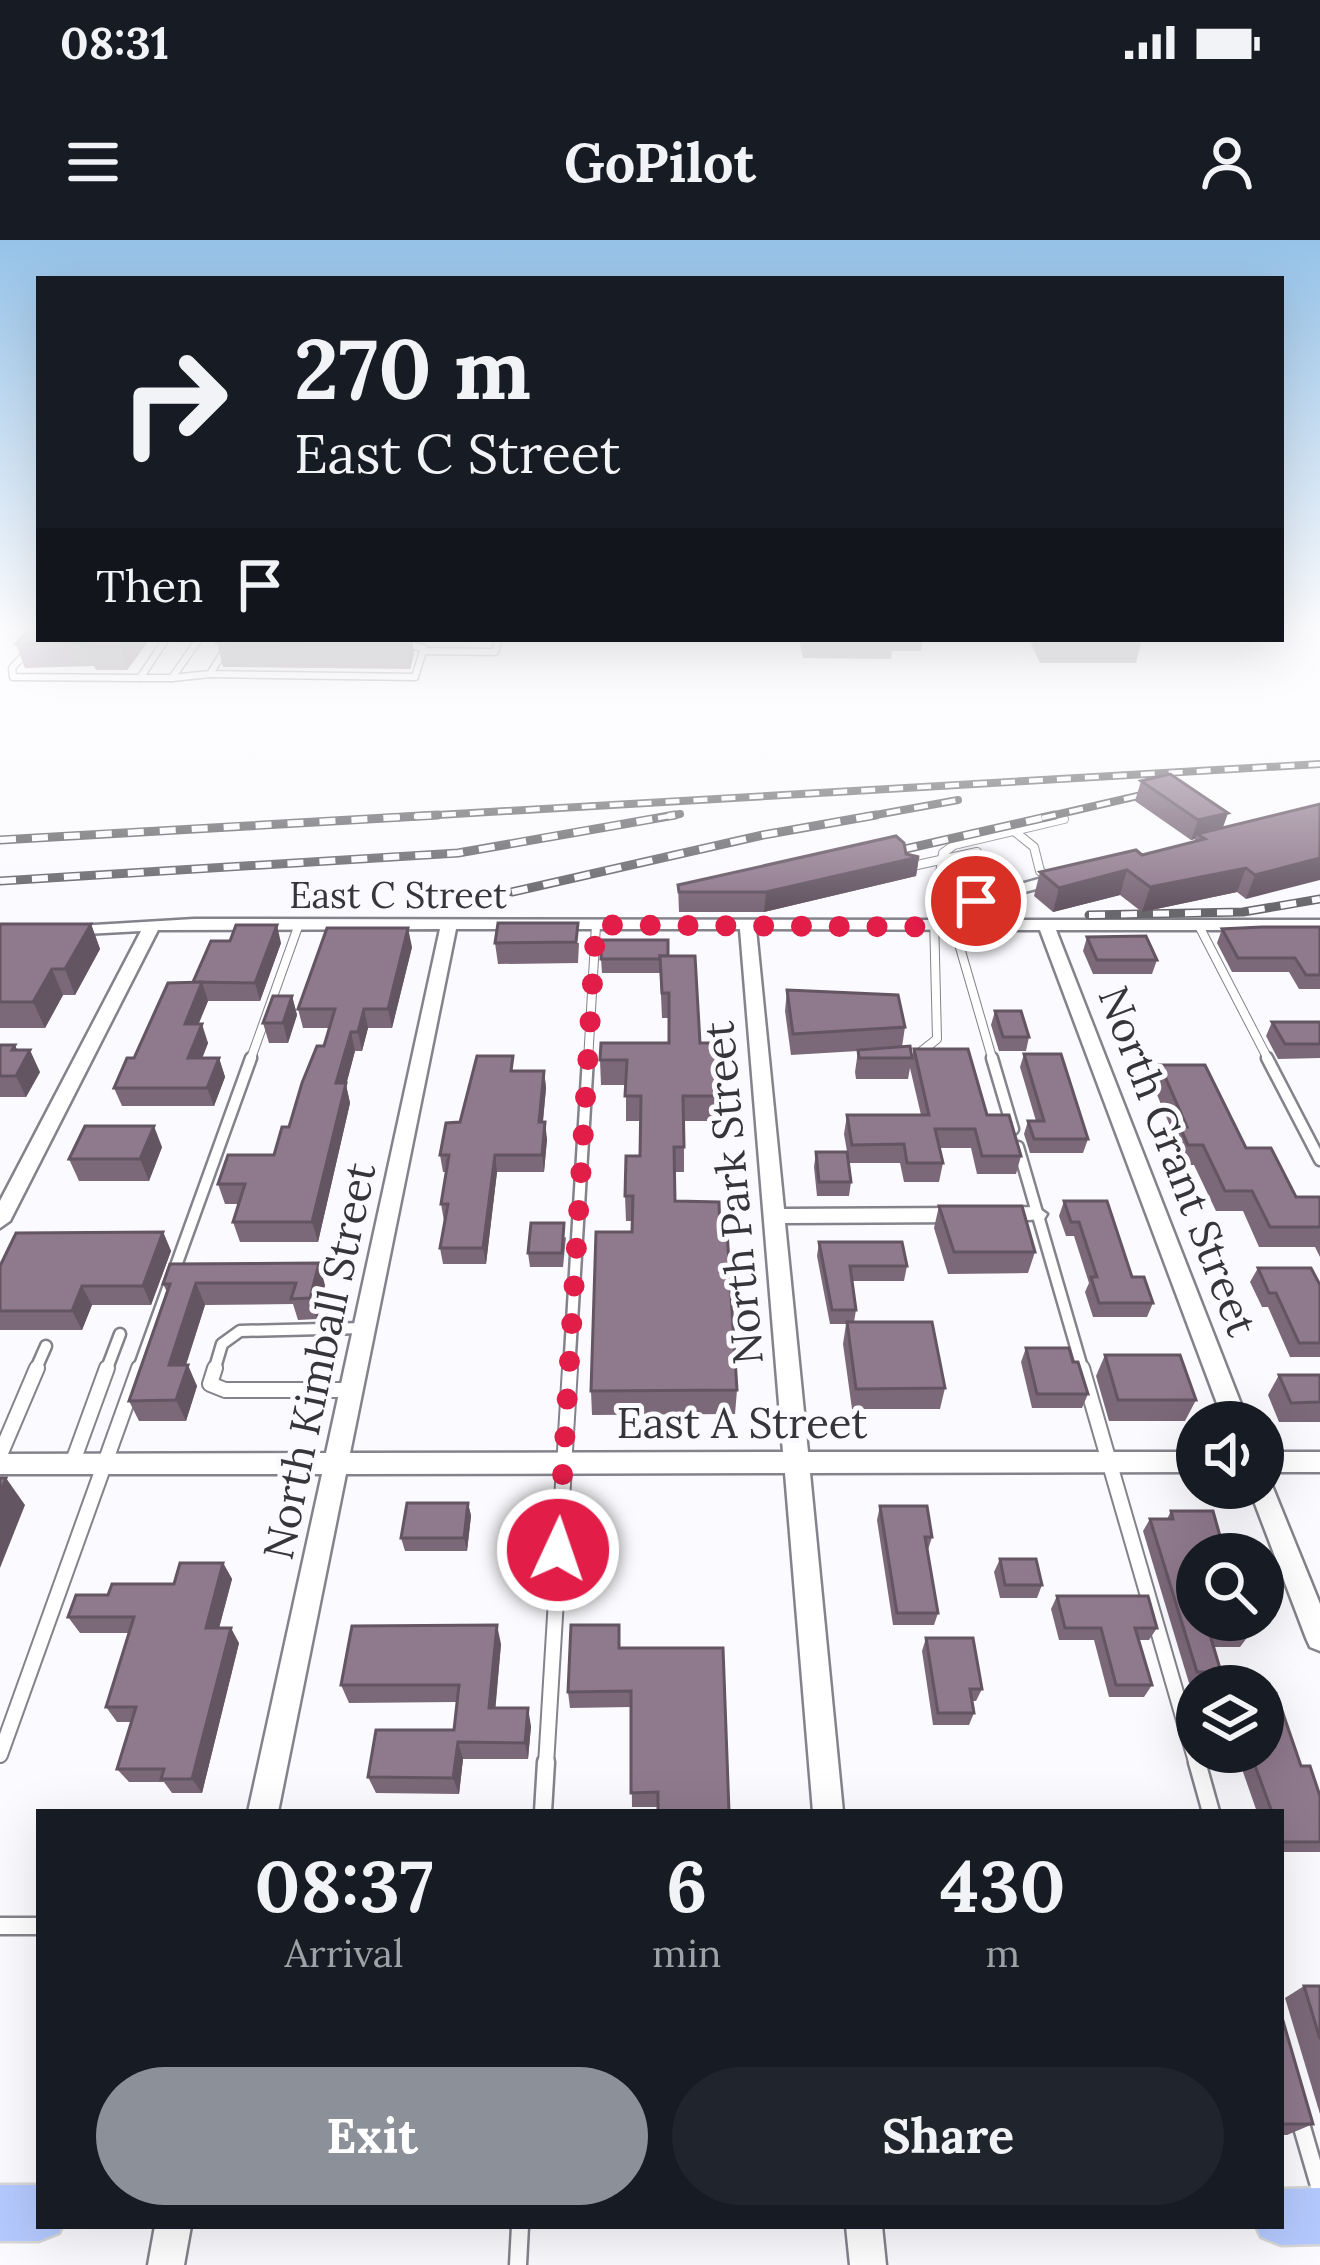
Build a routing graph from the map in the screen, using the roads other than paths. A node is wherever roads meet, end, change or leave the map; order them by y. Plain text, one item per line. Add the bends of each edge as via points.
1 (1064, 819) dead end
2 (1014, 831) junction
3 (977, 852) dead end
4 (941, 860) junction
5 (908, 867) edge
6 (1085, 872) edge
7 (1052, 880) junction
8 (299, 924) junction
9 (449, 925) junction
10 (596, 925) junction
11 (748, 925) junction
12 (152, 926) junction
13 (1198, 926) junction
14 (1320, 926) edge
15 (943, 927) junction
16 (1047, 927) junction
17 (43, 931) edge
18 (905, 1060) edge
19 (1320, 1160) edge
20 (1037, 1214) junction
21 (773, 1216) junction
22 (0, 1221) edge
23 (367, 1328) junction
24 (120, 1334) dead end
25 (46, 1346) dead end
26 (354, 1390) junction
27 (1228, 1401) edge
28 (0, 1460) edge
29 (339, 1460) junction
30 (798, 1461) junction
31 (562, 1462) junction
32 (1109, 1462) junction
33 (1176, 1462) edge
34 (1284, 1462) edge
35 (1320, 1462) edge
36 (72, 1464) junction
37 (105, 1464) junction
38 (1269, 1509) edge
39 (1320, 1638) edge
40 (0, 1755) edge
41 (264, 1809) edge
42 (543, 1809) edge
43 (828, 1809) edge
44 (1210, 1809) edge
45 (0, 1925) edge
46 (36, 1926) edge
47 (1294, 2099) edge
48 (1320, 2189) edge
49 (0, 2213) edge
50 (36, 2213) edge
51 (1320, 2216) edge
52 (1284, 2217) edge
53 (172, 2229) edge
54 (520, 2229) edge
55 (864, 2229) edge
56 (166, 2265) edge
57 (518, 2265) edge
58 (868, 2265) edge

1 - 2 lane
2 - 4 lane via 954,845
2 - 7 lane
3 - 4 lane
4 - 5 lane
4 - 15 lane
6 - 7 street
7 - 15 street via 976,901
8 - 9 street, East C Street
8 - 12 street, East C Street
8 - 37 lane
9 - 10 street, East C Street
9 - 23 street, North Kimball Street
10 - 11 street, East C Street
10 - 31 lane
11 - 15 street, East C Street
11 - 21 street, North Park Street
12 - 17 street, East C Street
12 - 22 street
13 - 14 street, East C Street
13 - 16 street, East C Street
13 - 19 lane
15 - 16 street, East C Street
15 - 18 lane via 937,1039
15 - 20 lane
16 - 27 street, North Grant Street
20 - 21 street
20 - 32 lane
21 - 30 street, North Park Street
23 - 26 street, North Kimball Street
23 - 26 lane via 241,1331 222,1344 210,1384
24 - 36 lane
25 - 28 lane
26 - 29 street, North Kimball Street
28 - 36 street, East A Street
29 - 31 street, East A Street
29 - 37 street, East A Street
29 - 41 street, North Kimball Street
30 - 31 street, East A Street
30 - 32 street, East A Street
30 - 43 street, North Park Street
31 - 42 lane
32 - 33 street, East A Street
32 - 44 lane
34 - 35 street
36 - 37 street, East A Street
37 - 40 lane
38 - 39 street
45 - 46 lane
47 - 48 lane
49 - 50 main road
51 - 52 main road
53 - 56 street
54 - 57 lane
55 - 58 street

